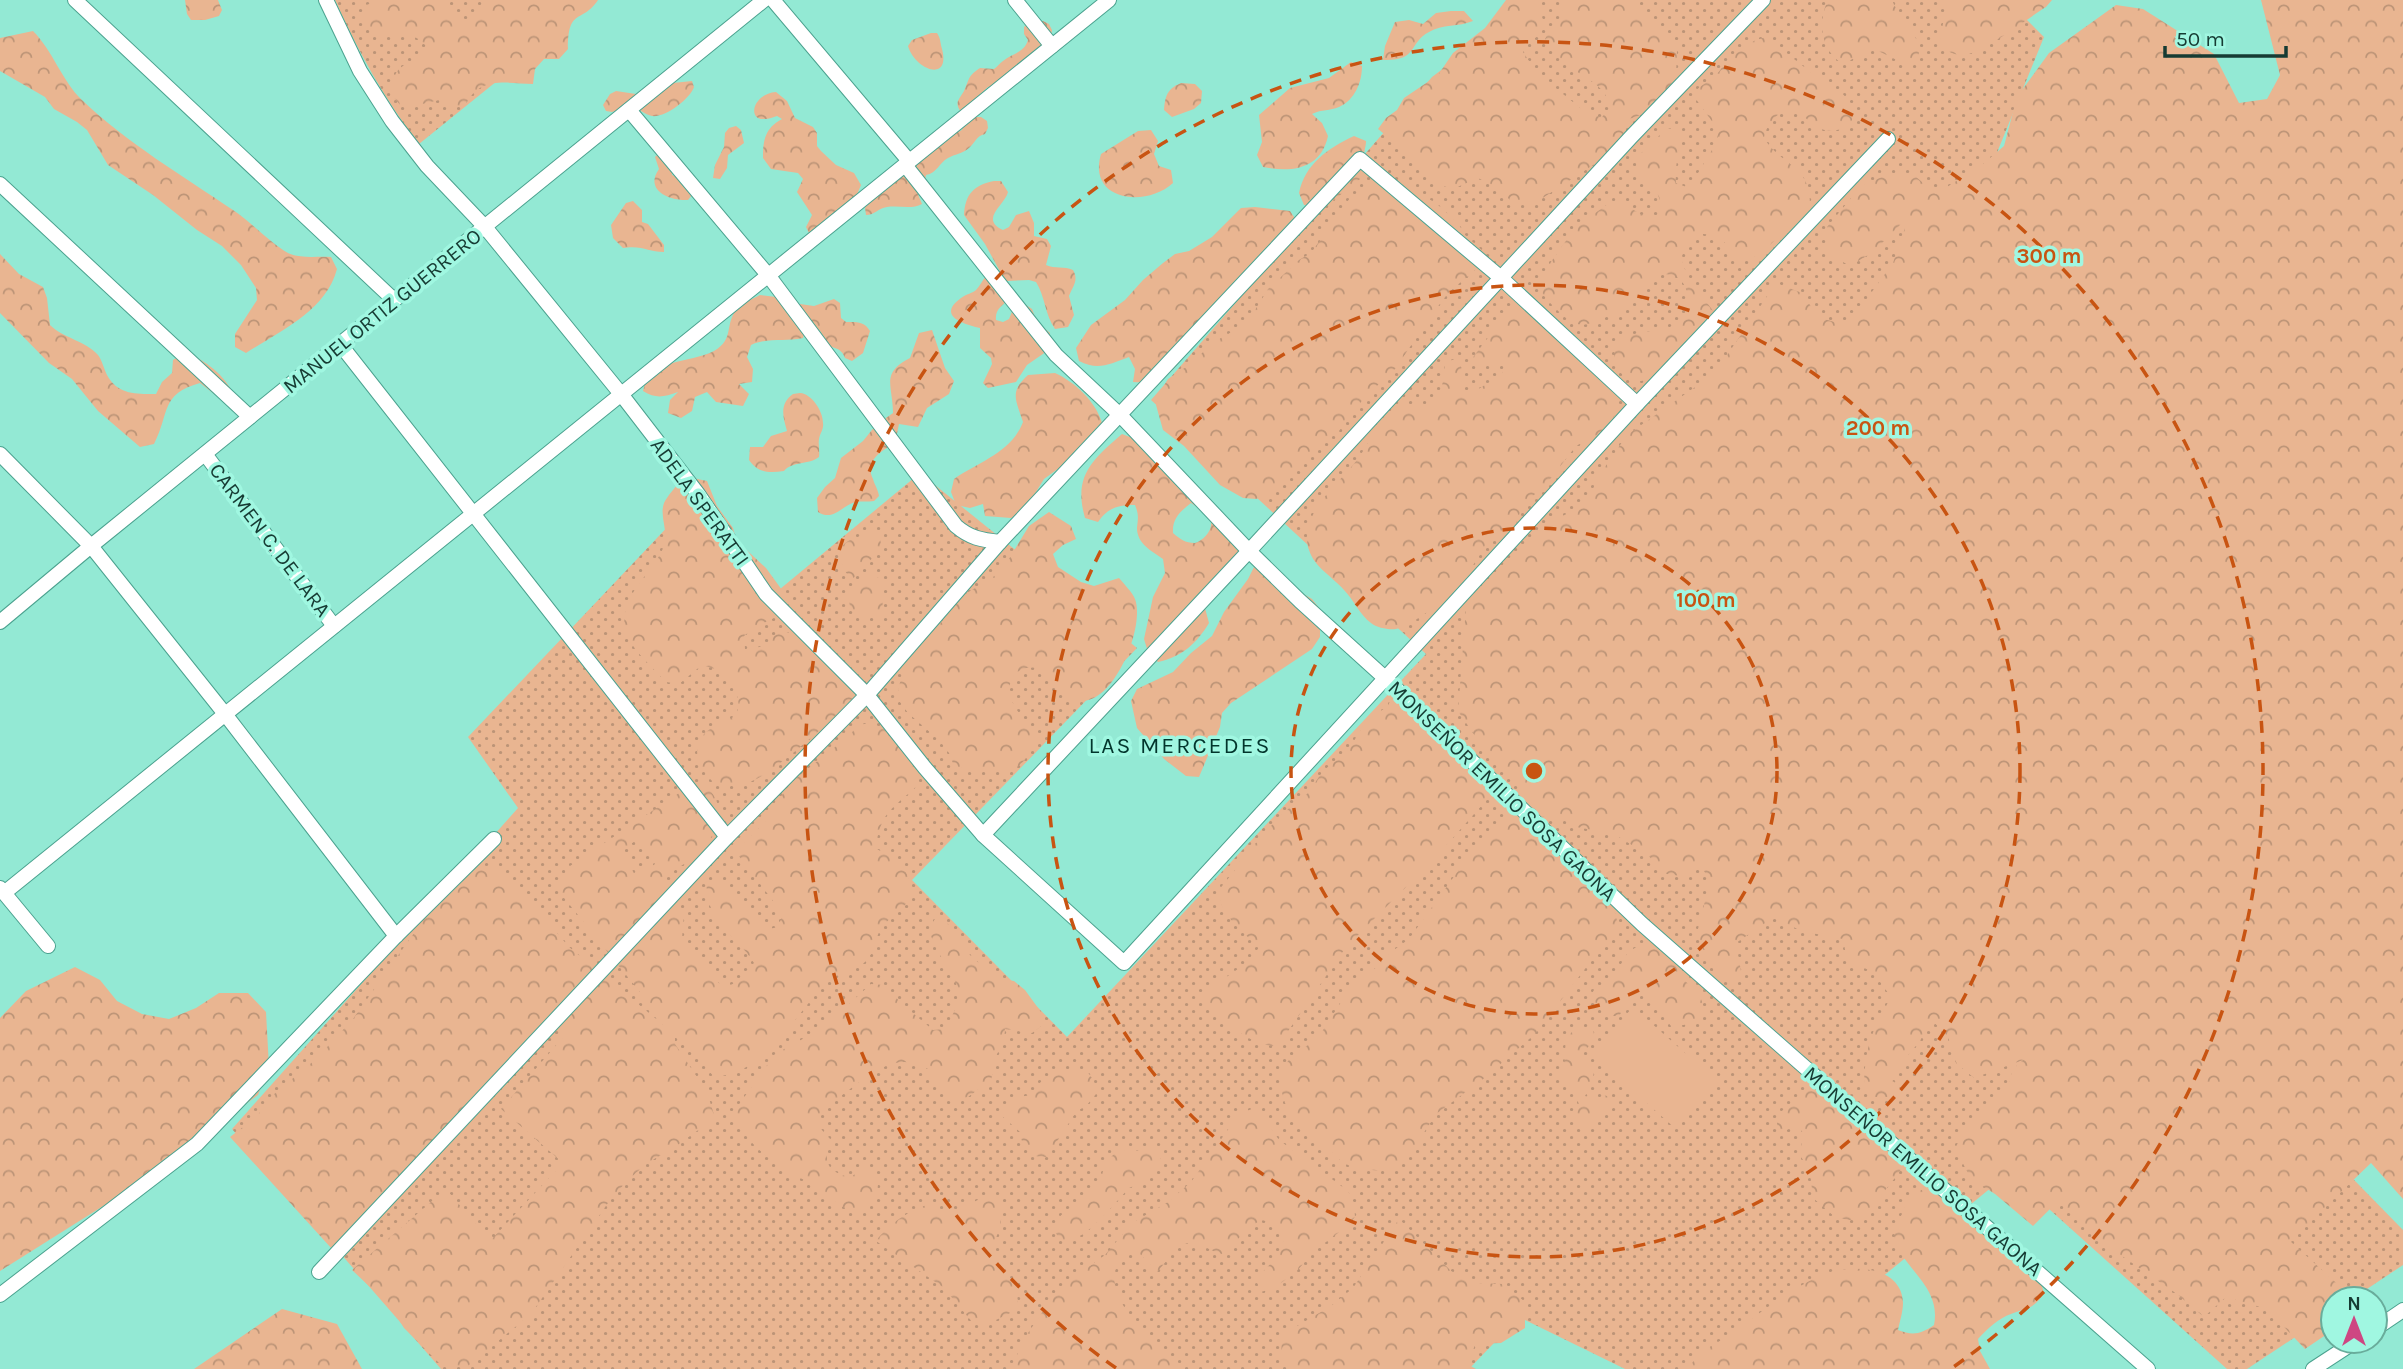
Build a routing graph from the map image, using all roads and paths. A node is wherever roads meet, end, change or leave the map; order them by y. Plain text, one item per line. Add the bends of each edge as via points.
1 (75, 0) edge
2 (326, 0) edge
3 (764, 0) edge
4 (773, 0) edge
5 (1015, 0) edge
6 (1109, 0) edge
7 (1763, 0) edge
8 (1052, 46) junction
9 (629, 110) junction
10 (1888, 139) dead end
11 (907, 163) junction
12 (0, 184) edge
13 (485, 227) junction
14 (768, 275) junction
15 (1500, 277) junction
16 (394, 300) junction
17 (340, 344) junction
18 (621, 394) junction
19 (1637, 404) junction
20 (1120, 415) junction
21 (250, 417) junction
22 (0, 454) edge
23 (205, 454) junction
24 (474, 513) junction
25 (1000, 542) junction
26 (91, 546) junction
27 (1249, 551) junction
28 (0, 622) edge
29 (334, 626) junction
30 (1385, 678) junction
31 (867, 695) junction
32 (225, 714) junction
33 (983, 835) junction
34 (727, 837) junction
35 (494, 839) dead end
36 (2, 890) edge
37 (396, 936) junction
38 (48, 946) dead end
39 (319, 1272) dead end
40 (0, 1295) edge
41 (2335, 1355) edge
42 (2148, 1369) edge
43 (2314, 1369) edge

1 - 16 street
2 - 13 street, ADELA SPERATTI via 360,71 393,121 427,166
3 - 9 street, MANUEL ORTIZ GUERRERO
4 - 11 street, MONSEÑOR EMILIO SOSA GAONA
5 - 8 street
6 - 8 street
7 - 15 street
8 - 11 street
9 - 13 street, MANUEL ORTIZ GUERRERO
9 - 14 street
10 - 19 street
11 - 14 street
11 - 20 street, MONSEÑOR EMILIO SOSA GAONA via 1056,355
12 - 21 street
13 - 16 street, MANUEL ORTIZ GUERRERO
13 - 18 street, ADELA SPERATTI
14 - 18 street
14 - 25 street via 956,526 969,536
15 - 19 street
15 - 20 street via 1360,159
15 - 27 street
16 - 17 street, MANUEL ORTIZ GUERRERO
17 - 21 street, MANUEL ORTIZ GUERRERO
17 - 24 street
18 - 24 street
18 - 31 street, ADELA SPERATTI via 698,494 766,594
19 - 30 street
20 - 25 street
20 - 27 street, MONSEÑOR EMILIO SOSA GAONA
21 - 23 street, MANUEL ORTIZ GUERRERO
22 - 26 street
23 - 26 street, MANUEL ORTIZ GUERRERO
23 - 29 street, CARMEN C. DE LARA
24 - 29 street
24 - 34 street
25 - 31 street
26 - 28 street, MANUEL ORTIZ GUERRERO
26 - 32 street
27 - 30 street, MONSEÑOR EMILIO SOSA GAONA
27 - 33 street
29 - 32 street
30 - 33 street, ADELA SPERATTI via 1124,963
30 - 42 street, MONSEÑOR EMILIO SOSA GAONA via 1642,925
31 - 33 street, ADELA SPERATTI
31 - 34 street
32 - 36 street
32 - 37 street
34 - 39 street
35 - 37 street
36 - 38 street
37 - 40 street via 197,1144
41 - 43 street

